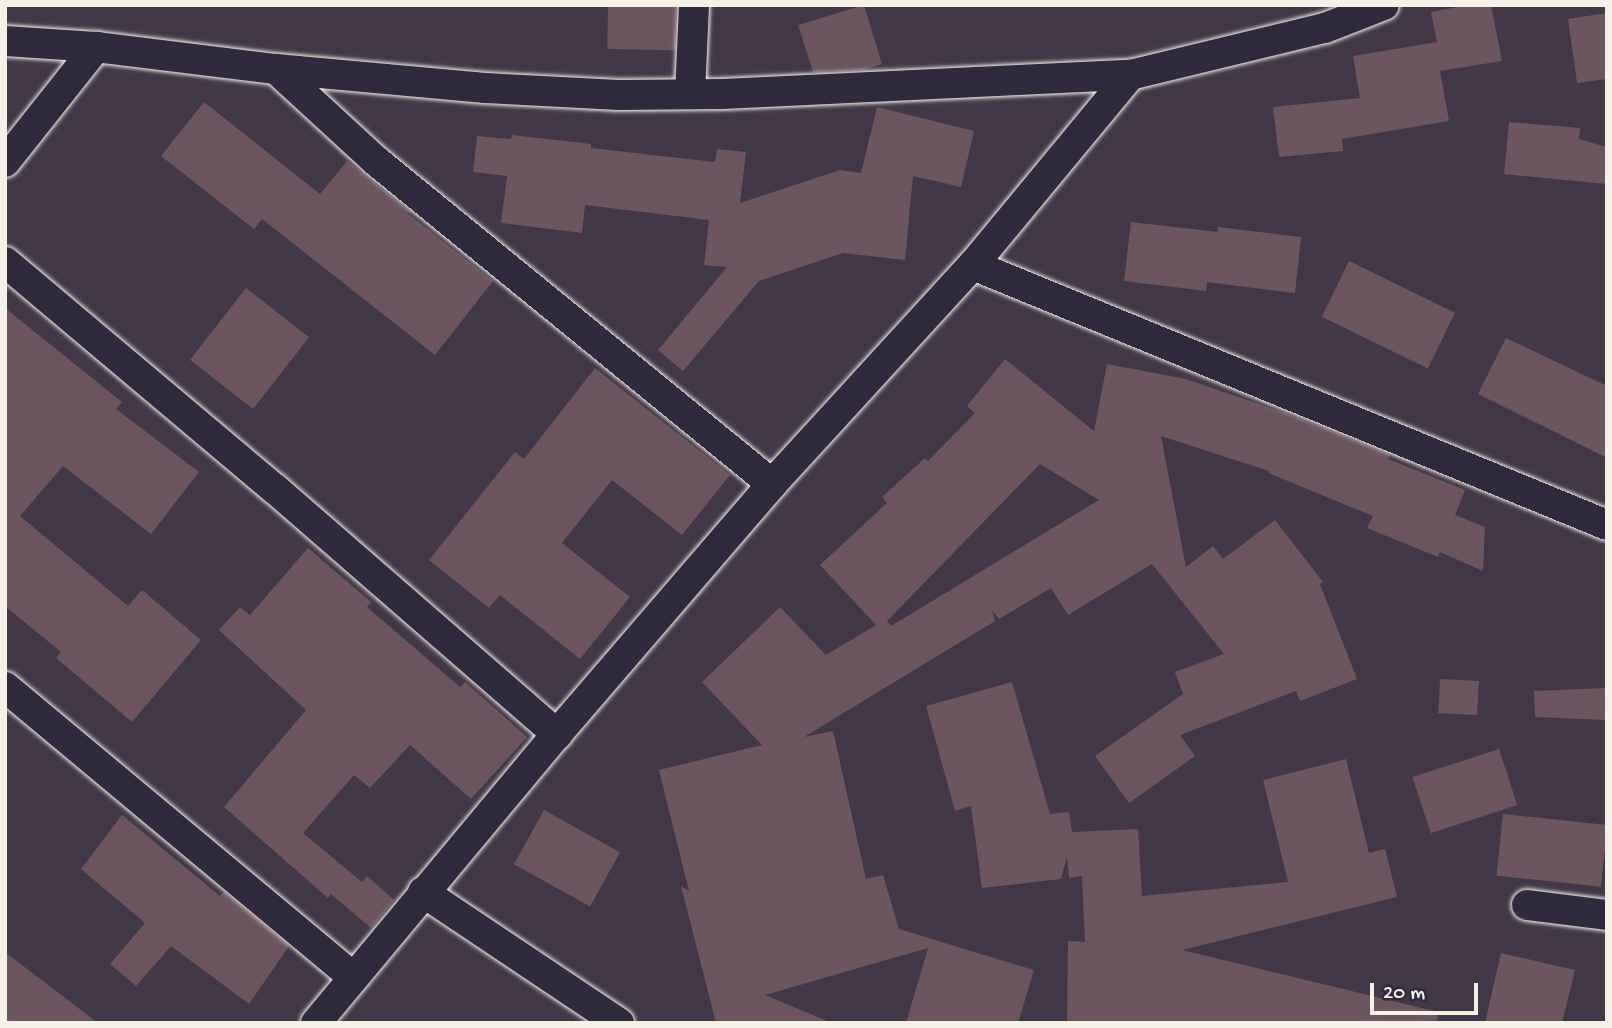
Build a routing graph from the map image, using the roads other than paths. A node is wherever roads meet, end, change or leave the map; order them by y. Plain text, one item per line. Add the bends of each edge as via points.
1 (694, 5) edge
2 (1384, 5) edge
3 (5, 41) edge
4 (96, 47) junction
5 (276, 69) junction
6 (1130, 75) junction
7 (690, 94) junction
8 (5, 162) edge
9 (5, 262) edge
10 (974, 265) junction
11 (772, 484) junction
12 (1607, 525) edge
13 (5, 687) edge
14 (557, 734) junction
15 (423, 892) junction
16 (1527, 905) dead end
17 (1607, 915) edge
18 (352, 976) junction
19 (316, 1023) edge
20 (619, 1023) edge

1 - 7 street
2 - 6 street via 1325,28
3 - 4 street
4 - 5 street
4 - 8 street
5 - 7 street via 485,88
5 - 11 street via 376,161
6 - 7 street
6 - 10 street
9 - 14 street
10 - 11 street
10 - 12 street
11 - 14 street
13 - 18 street
14 - 15 street
15 - 18 street
15 - 20 street
16 - 17 street
18 - 19 street

